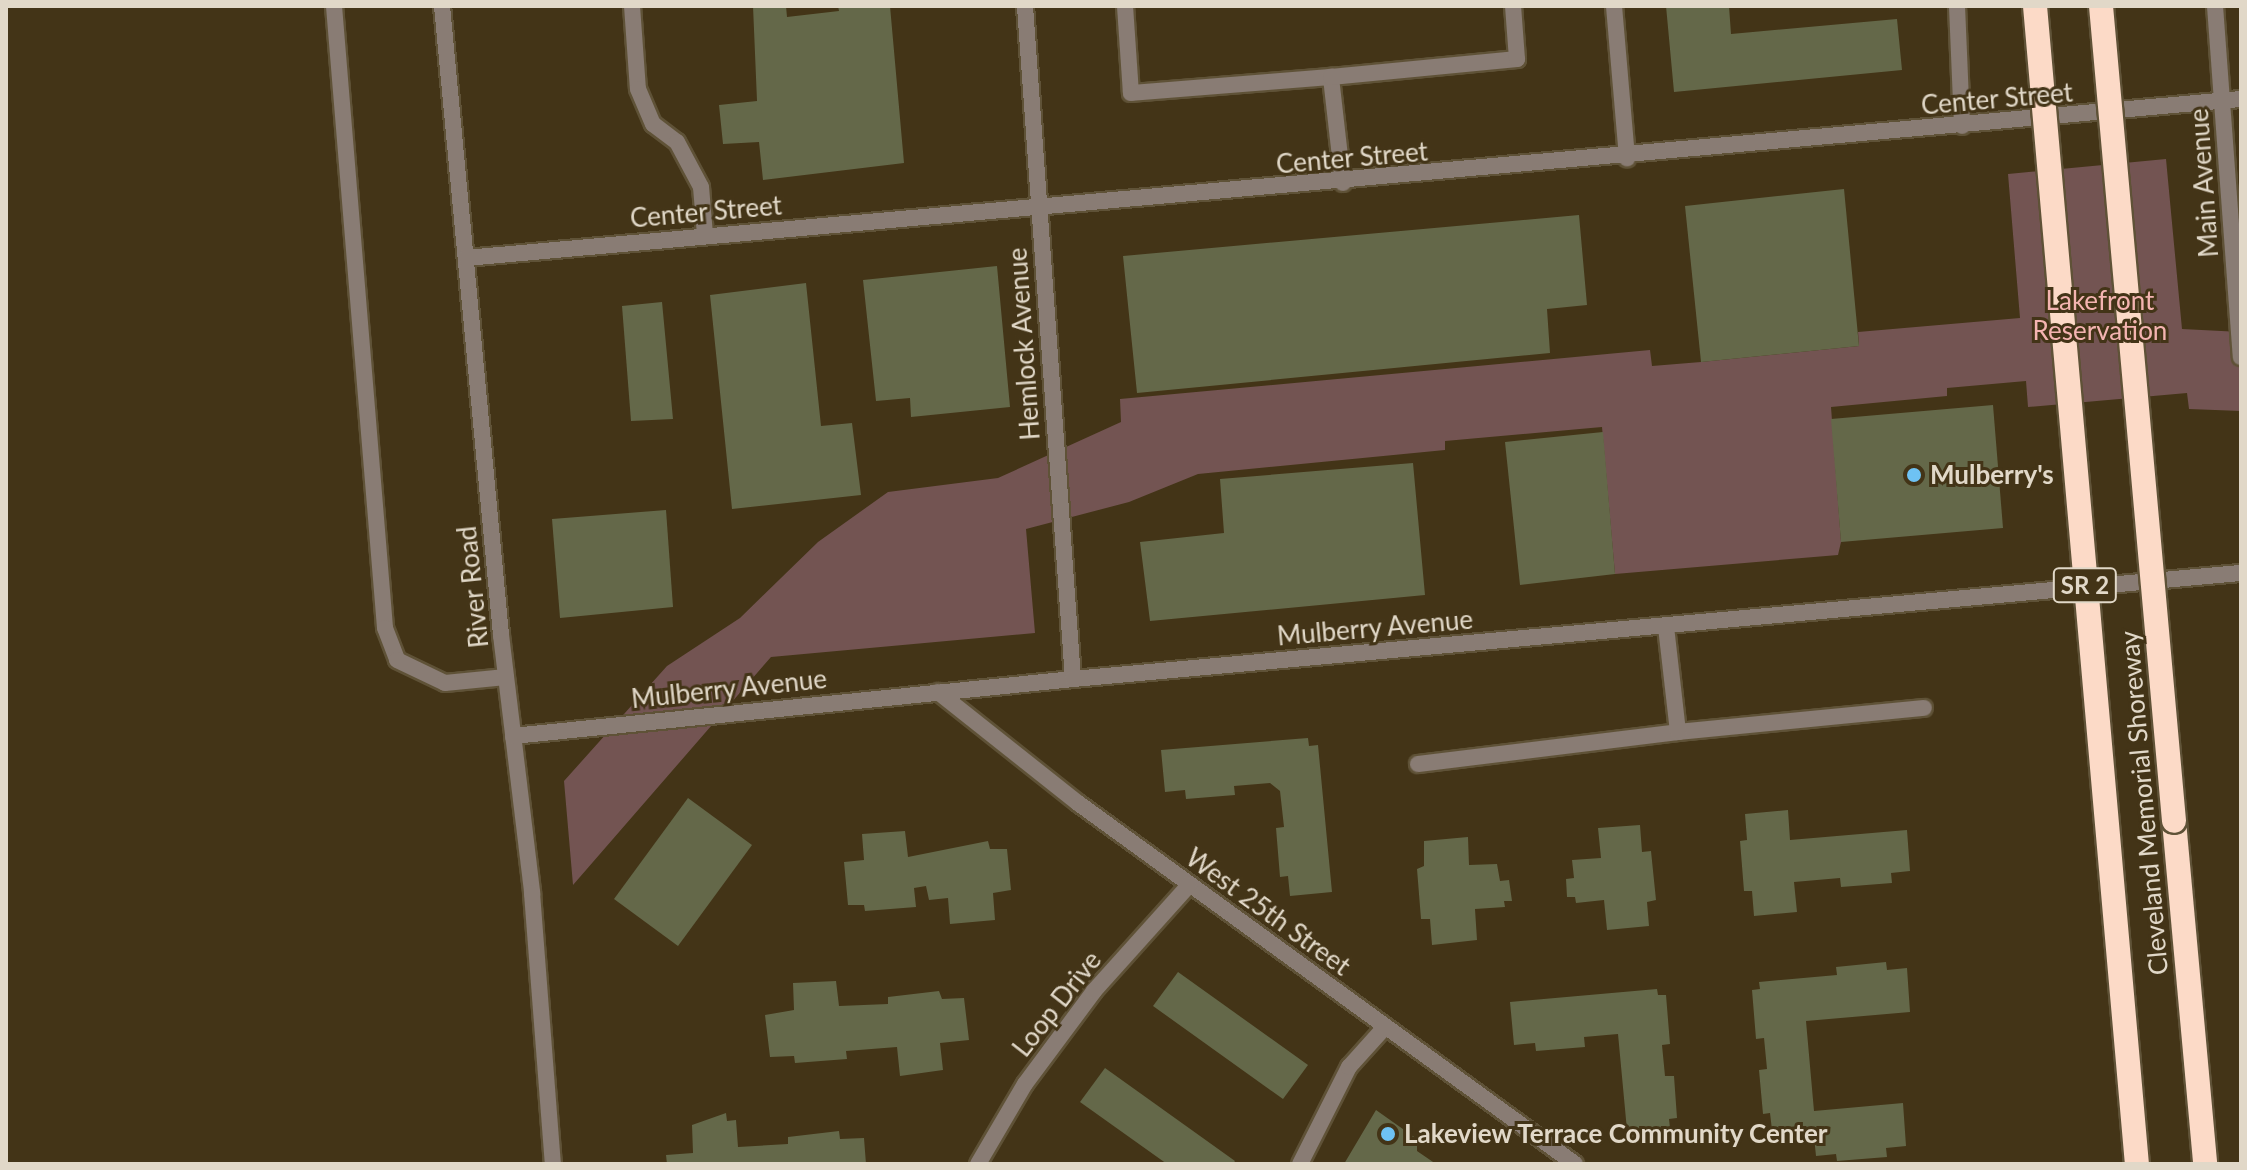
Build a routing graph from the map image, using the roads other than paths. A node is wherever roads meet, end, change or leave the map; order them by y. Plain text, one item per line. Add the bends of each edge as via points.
1 (334, 6) edge
2 (442, 6) edge
3 (632, 6) edge
4 (1025, 6) edge
5 (1125, 6) edge
6 (1513, 6) edge
7 (1614, 6) edge
8 (1957, 6) edge
9 (2035, 6) edge
10 (2101, 6) edge
11 (2215, 6) edge
12 (1331, 77) junction
13 (2241, 99) edge
14 (2223, 101) junction
15 (1962, 126) junction
16 (1627, 158) junction
17 (1343, 183) junction
18 (1038, 209) junction
19 (705, 235) junction
20 (466, 258) junction
21 (2241, 357) edge
22 (2241, 573) edge
23 (1666, 626) junction
24 (506, 677) junction
25 (1073, 679) junction
26 (938, 692) junction
27 (1924, 708) dead end
28 (1678, 732) junction
29 (513, 736) junction
30 (1418, 764) dead end
31 (1189, 885) junction
32 (1385, 1027) junction
33 (553, 1164) edge
34 (978, 1164) edge
35 (1300, 1164) edge
36 (1575, 1164) edge
37 (2137, 1164) edge
38 (2205, 1164) edge

1 - 24 street via 385,628 397,660 445,683
2 - 20 street, River Road
3 - 19 street via 638,89 653,124 677,142 701,187
4 - 18 street, Hemlock Avenue
5 - 12 street via 1131,93
6 - 12 street via 1517,59
7 - 16 street
8 - 15 street
9 - 37 highway, Cleveland Memorial Shoreway / SR 2, bridge
10 - 38 highway, Cleveland Memorial Shoreway / SR 2, bridge
11 - 14 street, Main Avenue
12 - 17 street
13 - 14 street, Center Street
14 - 15 street, Center Street
14 - 21 street, Main Avenue
15 - 16 street, Center Street
16 - 17 street, Center Street
17 - 18 street, Center Street
18 - 19 street, Center Street
18 - 25 street, Hemlock Avenue
19 - 20 street, Center Street
20 - 24 street, River Road
22 - 23 street, Mulberry Avenue
23 - 25 street, Mulberry Avenue
23 - 28 street
24 - 29 street, River Road
25 - 26 street, Mulberry Avenue
26 - 29 street, Mulberry Avenue
26 - 31 street, West 25th Street
27 - 28 street
28 - 30 street
29 - 33 street, River Road
31 - 32 street, West 25th Street
31 - 34 street, Loop Drive via 1094,991 1025,1084
32 - 35 street via 1349,1067
32 - 36 street, West 25th Street

